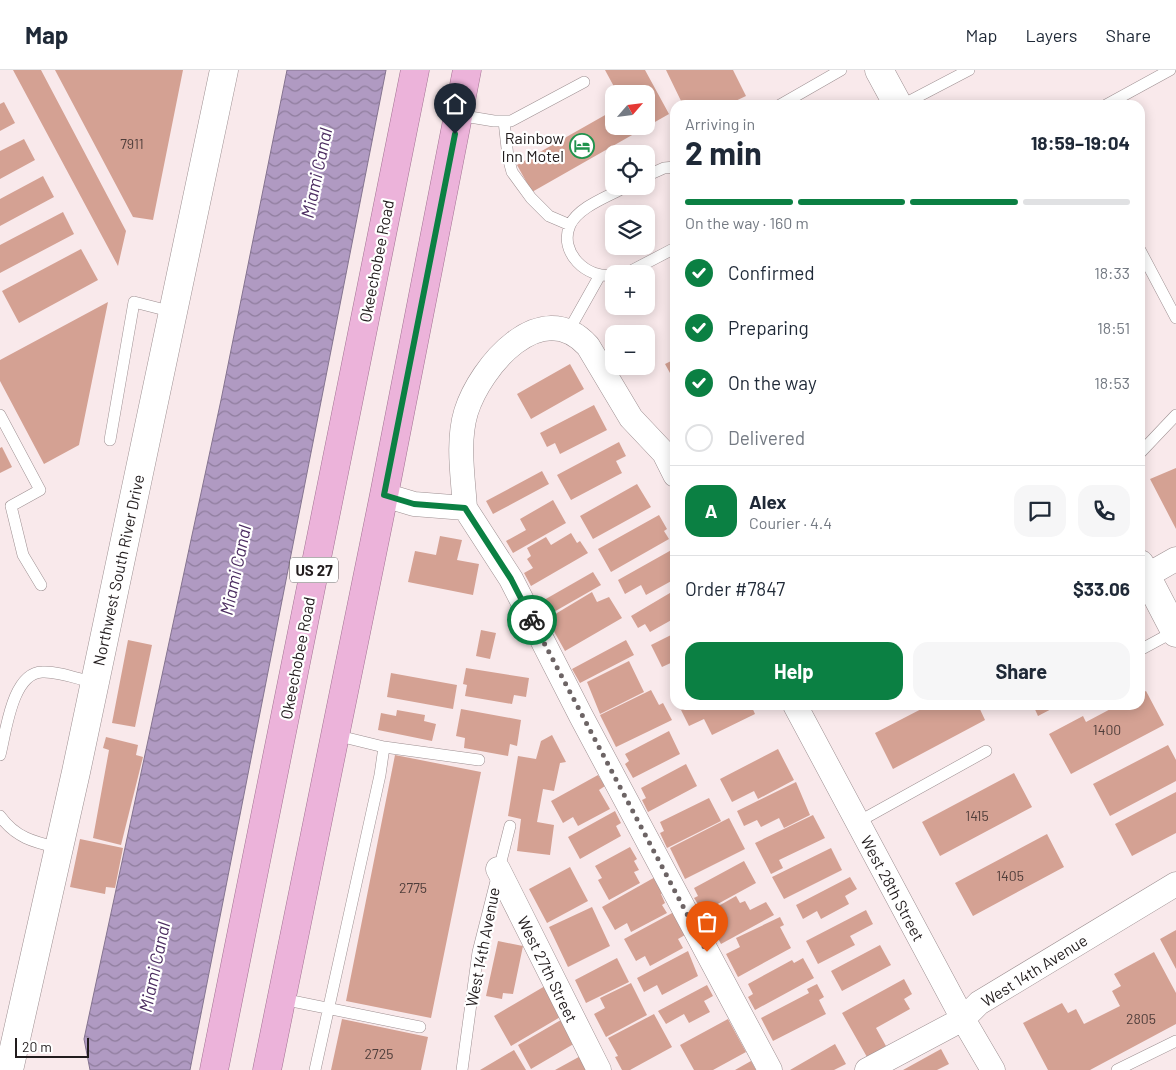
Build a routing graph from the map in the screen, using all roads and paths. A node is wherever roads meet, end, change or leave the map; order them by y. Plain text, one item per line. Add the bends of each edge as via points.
1 (224, 70) edge
2 (415, 70) edge
3 (467, 70) edge
4 (841, 70) edge
5 (879, 70) edge
6 (969, 70) edge
7 (1170, 70) edge
8 (584, 82) dead end
9 (789, 100) edge
10 (897, 100) edge
11 (910, 100) edge
12 (1115, 100) edge
13 (458, 116) junction
14 (504, 121) junction
15 (670, 167) edge
16 (655, 172) edge
17 (611, 195) edge
18 (570, 225) junction
19 (670, 251) edge
20 (1145, 259) edge
21 (642, 265) edge
22 (600, 275) junction
23 (605, 275) edge
24 (173, 312) junction
25 (1176, 318) edge
26 (569, 330) junction
27 (0, 415) edge
28 (1176, 415) edge
29 (110, 440) dead end
30 (1145, 448) edge
31 (670, 465) edge
32 (384, 495) junction
33 (465, 508) junction
34 (1176, 559) edge
35 (1145, 569) edge
36 (1145, 574) edge
37 (41, 585) dead end
38 (1175, 632) edge
39 (1145, 647) edge
40 (95, 683) junction
41 (799, 710) edge
42 (335, 735) junction
43 (384, 747) junction
44 (986, 751) dead end
45 (0, 755) edge
46 (479, 760) dead end
47 (0, 816) edge
48 (858, 822) junction
49 (510, 826) dead end
50 (59, 848) junction
51 (498, 869) junction
52 (1176, 884) edge
53 (282, 999) junction
54 (328, 1008) junction
55 (963, 1019) junction
56 (420, 1027) dead end
57 (1176, 1041) edge
58 (9, 1070) edge
59 (214, 1070) edge
60 (267, 1070) edge
61 (315, 1070) edge
62 (462, 1070) edge
63 (598, 1070) edge
64 (770, 1070) edge
65 (867, 1070) edge
66 (993, 1070) edge
67 (1117, 1070) edge

1 - 24 street, Northwest South River Drive
2 - 59 highway, Okeechobee Road / US 27
3 - 13 highway
4 - 9 lane
5 - 10 street
6 - 11 lane
7 - 12 lane
8 - 14 lane via 511,121
13 - 14 lane
13 - 32 highway
14 - 18 lane via 512,172 549,216
15 - 16 lane
17 - 18 lane via 580,212
18 - 22 lane via 567,240 570,254 586,270
19 - 21 lane
20 - 25 lane
22 - 23 lane
22 - 26 lane
24 - 29 lane via 134,302
24 - 40 street, Northwest South River Drive
26 - 31 street via 579,336 597,358 631,418 664,454
26 - 33 street via 544,328 515,342 473,394 462,438
27 - 37 lane via 40,490 11,506 23,556
28 - 30 lane
32 - 33 street via 414,504
32 - 42 highway
33 - 64 street via 511,579 580,716
34 - 35 street
36 - 38 street
38 - 39 lane
40 - 45 lane via 49,672 27,677 16,695
40 - 50 street, Northwest South River Drive
41 - 48 street, West 28th Street
42 - 43 lane
42 - 53 highway
43 - 46 lane
43 - 54 lane
44 - 48 lane
47 - 50 lane via 8,827 26,839
48 - 55 street, West 28th Street
49 - 51 lane, West 14th Avenue
50 - 58 street, Northwest South River Drive
51 - 62 lane, West 14th Avenue via 478,952
51 - 63 street, West 27th Street
52 - 55 street, West 14th Avenue via 979,1003
53 - 54 lane
53 - 60 highway
54 - 56 lane
54 - 61 lane
55 - 65 street, West 14th Avenue
55 - 66 street, West 28th Street
57 - 67 lane

